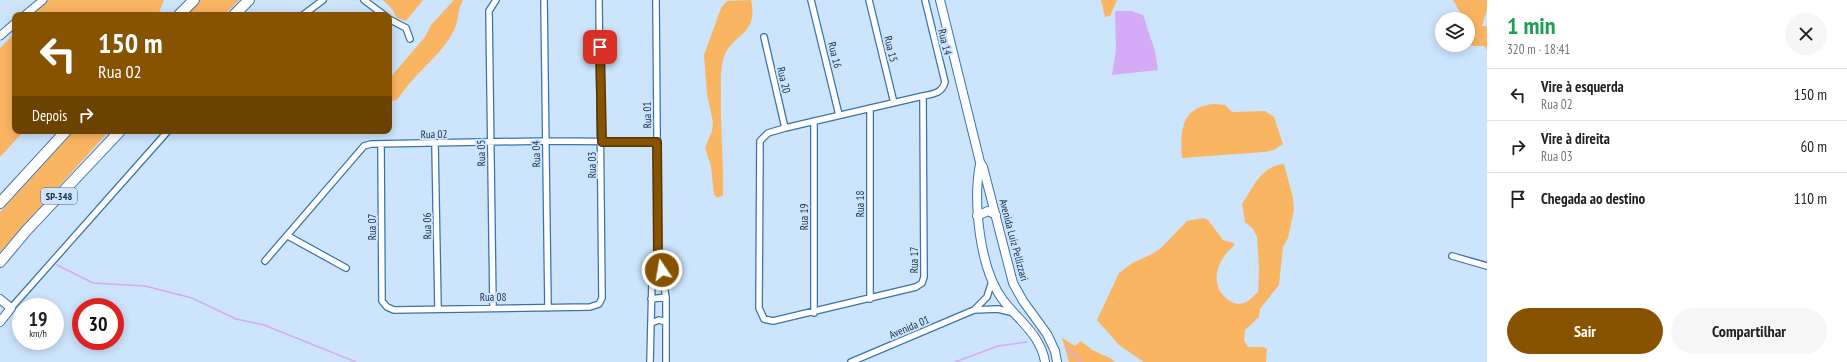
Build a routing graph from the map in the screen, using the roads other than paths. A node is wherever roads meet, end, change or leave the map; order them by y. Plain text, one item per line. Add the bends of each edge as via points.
1 (43, 0) edge
2 (194, 0) edge
3 (249, 0) edge
4 (323, 0) edge
5 (364, 0) edge
6 (496, 0) edge
7 (544, 0) edge
8 (599, 0) edge
9 (656, 0) edge
10 (811, 0) edge
11 (869, 0) edge
12 (925, 0) edge
13 (940, 0) edge
14 (29, 12) edge
15 (181, 12) edge
16 (237, 12) edge
17 (307, 12) edge
18 (380, 12) edge
19 (392, 21) edge
20 (12, 26) edge
21 (0, 35) edge
22 (764, 37) dead end
23 (410, 39) dead end
24 (923, 96) junction
25 (894, 103) junction
26 (870, 108) junction
27 (839, 115) junction
28 (814, 121) junction
29 (785, 128) junction
30 (63, 134) edge
31 (117, 134) edge
32 (165, 134) edge
33 (546, 141) junction
34 (490, 142) junction
35 (602, 142) junction
36 (657, 142) junction
37 (381, 144) junction
38 (435, 144) junction
39 (980, 162) junction
40 (0, 202) edge
41 (996, 215) junction
42 (977, 216) junction
43 (288, 236) junction
44 (658, 255) junction
45 (1452, 256) dead end
46 (265, 261) dead end
47 (0, 262) edge
48 (1487, 266) edge
49 (346, 268) dead end
50 (992, 279) junction
51 (664, 280) junction
52 (652, 281) junction
53 (666, 297) junction
54 (651, 298) junction
55 (0, 299) edge
56 (870, 299) junction
57 (598, 304) joint
58 (493, 307) junction
59 (11, 308) junction
60 (387, 308) joint
61 (438, 308) junction
62 (548, 308) junction
63 (974, 310) junction
64 (814, 313) junction
65 (1015, 313) junction
66 (0, 322) edge
67 (666, 322) junction
68 (651, 323) junction
69 (650, 362) edge
70 (666, 362) edge
71 (851, 362) edge
72 (1045, 362) edge
73 (1057, 362) edge

1 - 14 street
2 - 15 highway
3 - 16 highway
4 - 17 street
5 - 18 street
6 - 34 street, Rua 05 via 489,11
7 - 33 street, Rua 04
8 - 35 street, Rua 03
9 - 36 street, Rua 01
10 - 27 street, Rua 16
11 - 25 street, Rua 15
12 - 24 street, Rua 14 via 945,82 943,89 938,93
13 - 39 main road, Avenida Luiz Pellizzari
19 - 23 street via 406,28
20 - 21 street
22 - 29 street, Rua 20
24 - 25 street
24 - 56 street, Rua 17 via 924,277 922,283 916,287
25 - 26 street
26 - 27 street
26 - 56 street, Rua 18
27 - 28 street
28 - 29 street
28 - 64 street, Rua 19
29 - 64 street, Rua 17 via 768,133 760,141 759,308 764,318 773,321
30 - 40 highway
31 - 47 highway, SP-348
32 - 59 street
33 - 34 street, Rua 02
33 - 35 street, Rua 02
33 - 62 street, Rua 04
34 - 38 street, Rua 02
34 - 58 street, Rua 05
35 - 36 street, Rua 02
35 - 57 street, Rua 03 via 602,298
36 - 44 street, Rua 01
37 - 38 street, Rua 02
37 - 43 street, Rua 02 via 364,146
37 - 60 street, Rua 07 via 382,301
38 - 61 street, Rua 06
39 - 41 main road, Avenida Luiz Pellizzari
39 - 42 main road, Avenida Luiz Pellizzari
41 - 42 main road via 988,211
41 - 73 main road, Avenida Luiz Pellizzari via 1016,289 1047,334
42 - 50 main road, Avenida Luiz Pellizzari
43 - 46 street, Rua 02
43 - 49 street
44 - 51 street
44 - 52 street
45 - 48 street
50 - 63 street, Avenida 01 via 987,297
50 - 65 main road, Avenida Luiz Pellizzari via 1002,298
51 - 52 street
51 - 53 street
52 - 54 street
53 - 54 street
53 - 67 street
54 - 68 street
55 - 59 main road
56 - 64 street, Rua 17
57 - 62 street, Rua 08 via 590,307
58 - 61 street, Rua 08
58 - 62 street, Rua 08
59 - 66 main road
60 - 61 street, Rua 08
63 - 65 street, Avenida 01 via 998,309
63 - 71 street, Avenida 01
65 - 72 main road, Avenida Luiz Pellizzari via 1029,328 1042,350
67 - 68 street via 659,320
67 - 70 street
68 - 69 street

